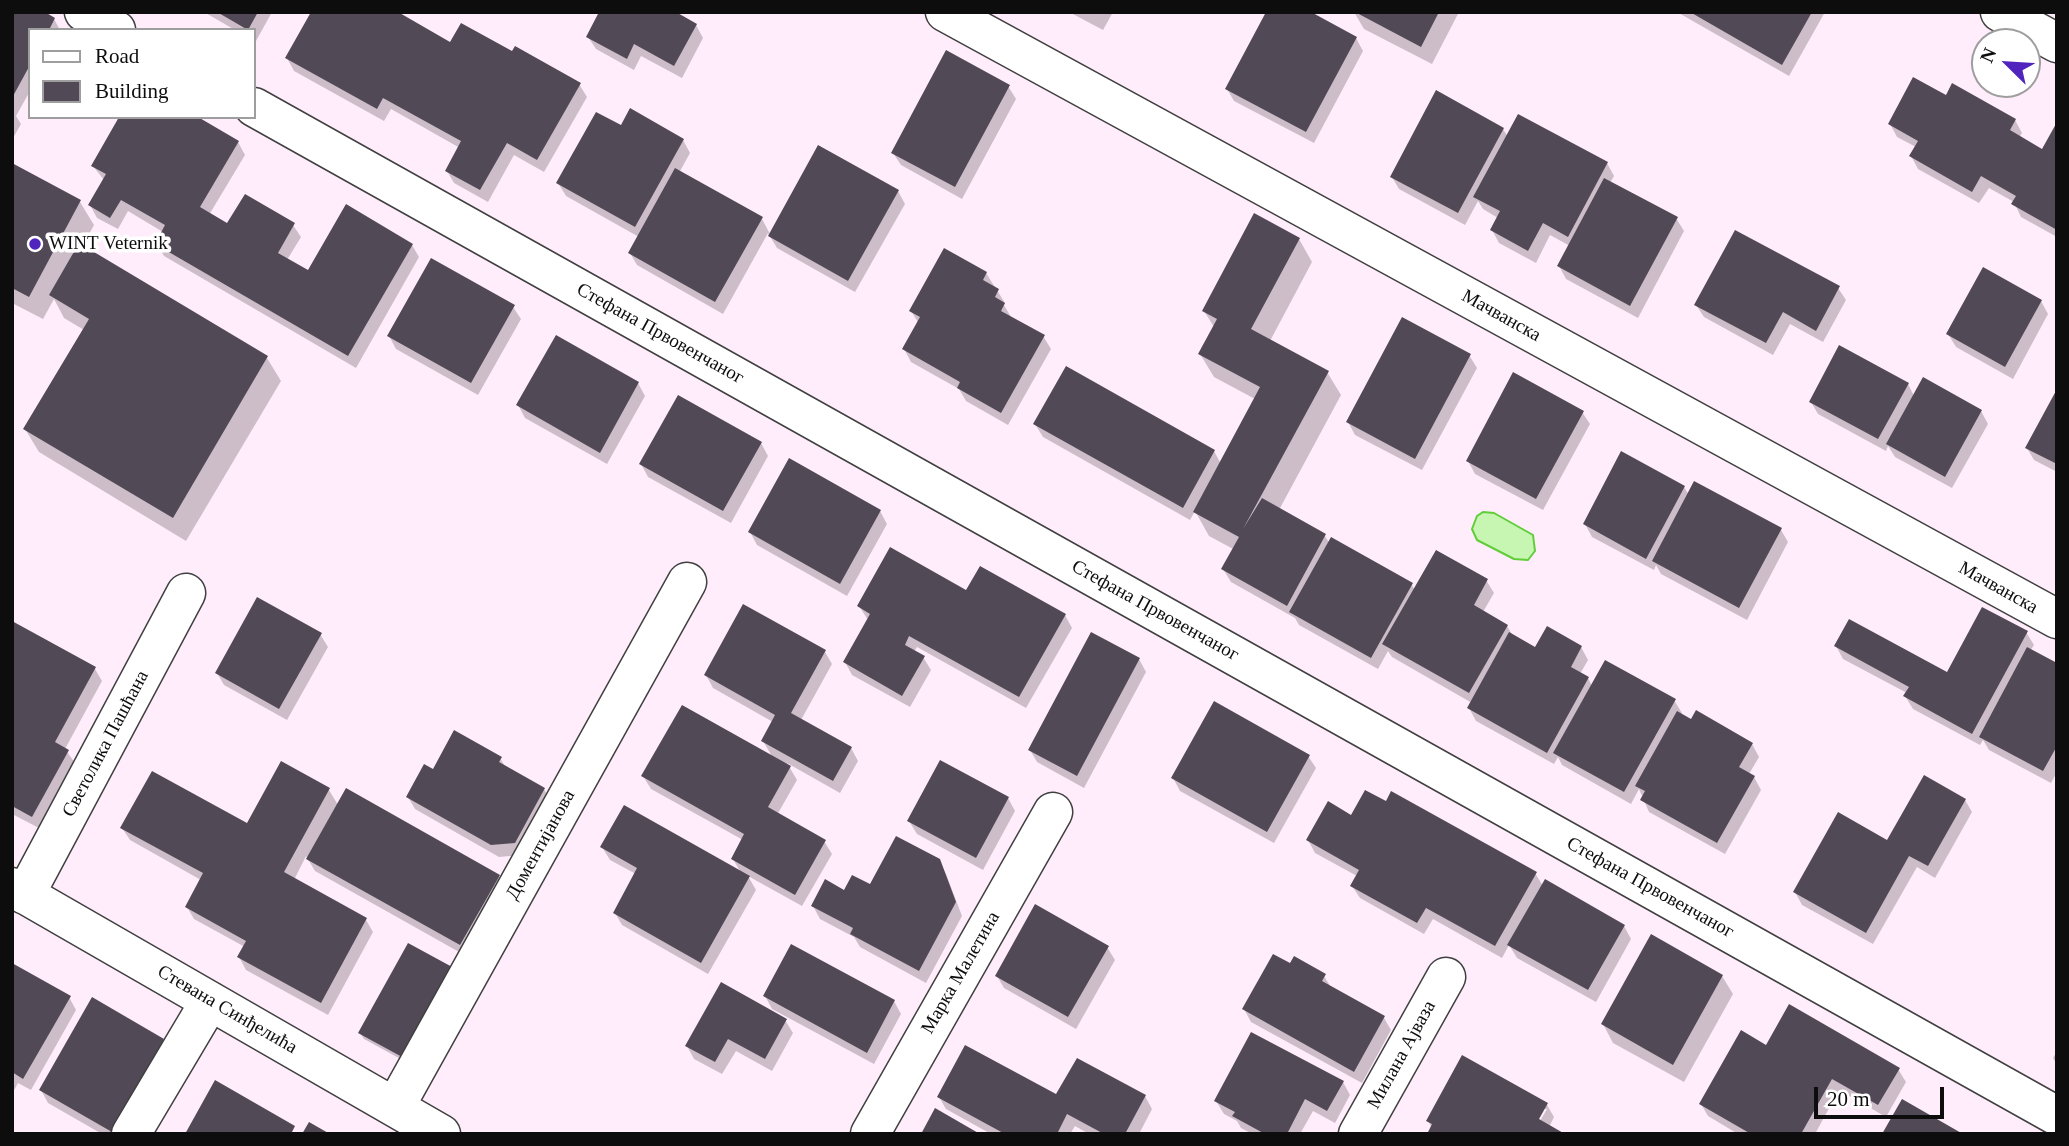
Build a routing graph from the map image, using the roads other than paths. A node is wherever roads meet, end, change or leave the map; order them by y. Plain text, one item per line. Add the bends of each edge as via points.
1 (84, 12) edge
2 (945, 12) edge
3 (2000, 12) edge
4 (112, 28) edge
5 (2057, 43) edge
6 (256, 108) edge
7 (687, 582) dead end
8 (186, 593) dead end
9 (2057, 619) edge
10 (1053, 812) dead end
11 (19, 891) edge
12 (1446, 977) dead end
13 (210, 1000) junction
14 (395, 1107) junction
15 (2057, 1115) edge
16 (131, 1134) edge
17 (441, 1134) edge
18 (870, 1134) edge
19 (1358, 1134) edge

1 - 4 street
2 - 9 street, Мачванска
3 - 5 street
6 - 15 street, Стефана Првовенчаног
7 - 14 street, Доментијанова
8 - 11 street, Светолика Пашћана
10 - 18 street, Марка Малетина
11 - 13 street, Стевана Синђелића
12 - 19 street, Милана Ајваза
13 - 14 street, Стевана Синђелића
13 - 16 street
14 - 17 street, Стевана Синђелића

